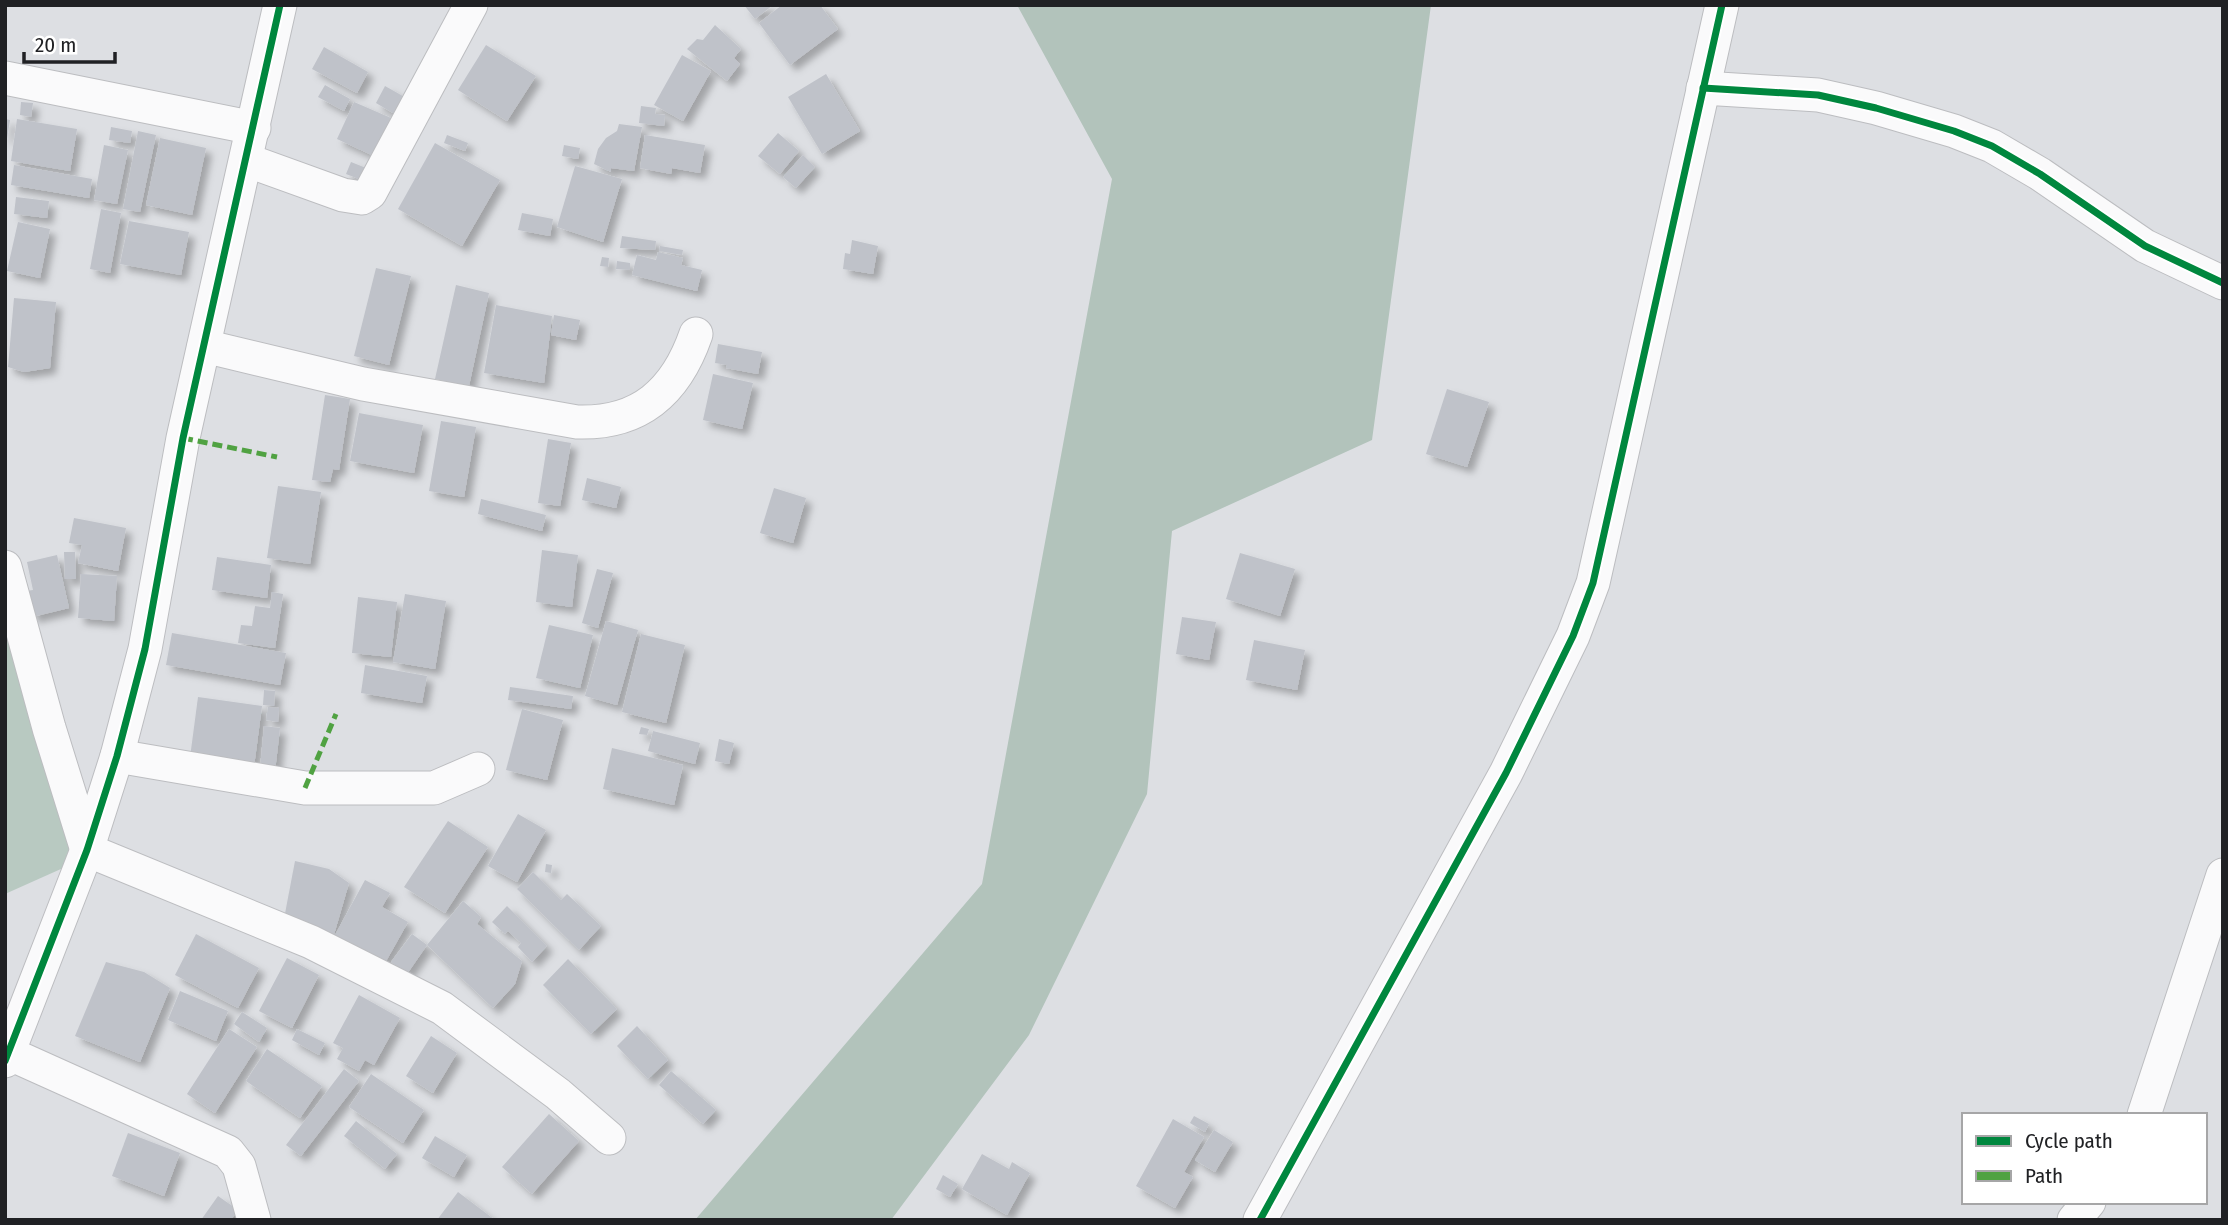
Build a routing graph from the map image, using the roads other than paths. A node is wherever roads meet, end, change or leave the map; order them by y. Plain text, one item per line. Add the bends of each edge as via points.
1 (279, 5) edge
2 (471, 5) edge
3 (1721, 5) edge
4 (5, 78) edge
5 (1703, 89) junction
6 (254, 128) junction
7 (246, 160) junction
8 (2223, 283) edge
9 (696, 334) dead end
10 (204, 346) junction
11 (5, 567) edge
12 (117, 756) junction
13 (478, 769) dead end
14 (87, 850) junction
15 (2223, 875) edge
16 (7, 1057) edge
17 (2145, 1113) edge
18 (609, 1138) dead end
19 (2087, 1204) edge
20 (254, 1220) edge
21 (1260, 1220) edge
22 (2074, 1220) edge

1 - 6 street
2 - 7 street via 370,193 362,198 344,195
3 - 5 street
4 - 6 street
5 - 8 street via 1818,96 1954,131 1992,146 2040,174 2145,246
5 - 21 street via 1602,546 1573,636 1506,773
6 - 7 street
7 - 10 street
9 - 10 street via 688,359 667,389 643,408 601,423 363,384
10 - 12 street via 145,649
11 - 14 street
12 - 13 street via 305,788 434,788
12 - 14 street
14 - 16 street
14 - 18 street via 311,943 442,1008
15 - 17 street
16 - 20 street via 228,1152 239,1166
19 - 22 street

